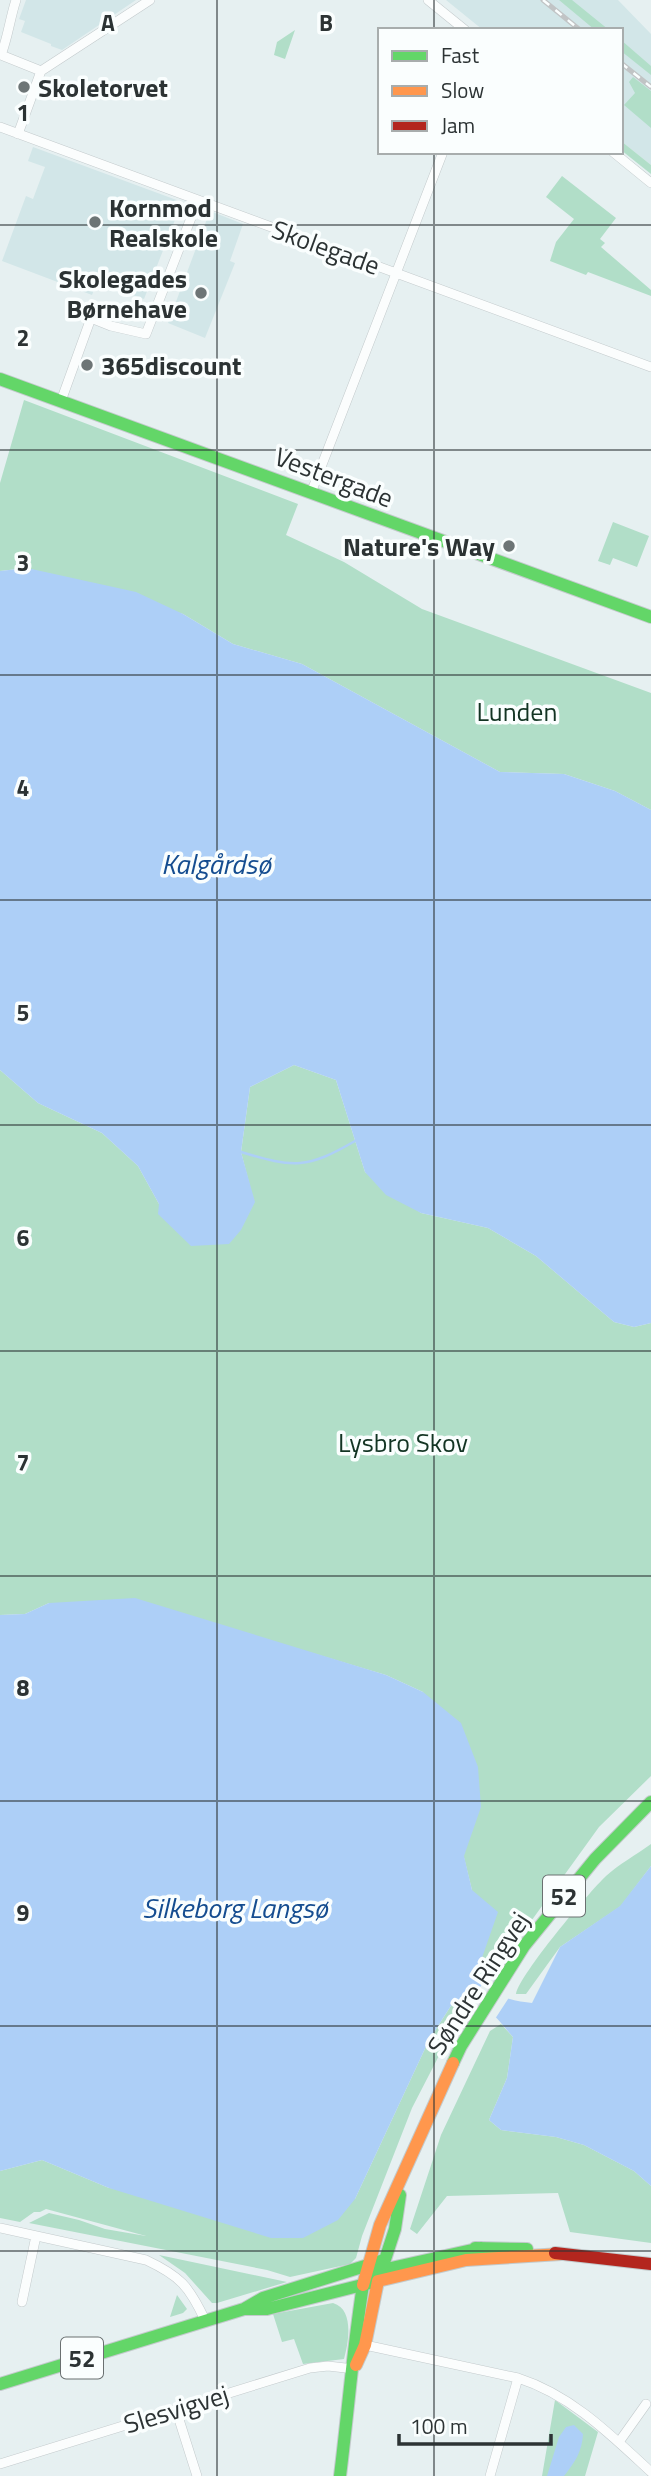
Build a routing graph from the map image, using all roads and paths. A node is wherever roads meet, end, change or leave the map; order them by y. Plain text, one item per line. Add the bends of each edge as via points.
1 (16, 0) edge
2 (150, 0) edge
3 (428, 0) edge
4 (463, 28) edge
5 (1, 55) edge
6 (41, 71) junction
7 (0, 127) edge
8 (18, 134) junction
9 (442, 154) edge
10 (615, 154) edge
11 (651, 183) edge
12 (198, 200) junction
13 (395, 272) junction
14 (651, 367) edge
15 (0, 379) edge
16 (61, 401) junction
17 (311, 493) junction
18 (651, 616) edge
19 (651, 1802) edge
20 (403, 2177) junction
21 (0, 2228) edge
22 (36, 2236) junction
23 (561, 2255) junction
24 (651, 2264) edge
25 (381, 2271) junction
26 (365, 2275) junction
27 (22, 2302) dead end
28 (244, 2309) junction
29 (205, 2320) junction
30 (365, 2346) junction
31 (354, 2369) junction
32 (517, 2378) junction
33 (0, 2384) edge
34 (646, 2404) dead end
35 (176, 2410) junction
36 (619, 2442) junction
37 (0, 2464) edge
38 (651, 2472) edge
39 (197, 2476) edge
40 (340, 2476) edge
41 (490, 2476) edge

1 - 5 street
2 - 6 street
3 - 4 street
5 - 6 street
6 - 8 street
7 - 8 street, Skolegade
8 - 12 street, Skolegade
9 - 13 street
10 - 11 street
12 - 13 street, Skolegade
12 - 16 street via 146,334 91,318
13 - 14 street, Skolegade
13 - 17 street
15 - 16 main road, Vestergade
16 - 17 main road, Vestergade
17 - 18 main road, Vestergade
19 - 20 main road, Søndre Ringvej / 52 via 569,1890 501,1980 461,2046
20 - 25 main road, Søndre Ringvej / 52 via 395,2229
20 - 26 main road, Søndre Ringvej / 52 via 380,2225
21 - 22 street
22 - 27 street
22 - 29 street via 146,2260 165,2269 193,2294
23 - 24 main road
23 - 25 main road
23 - 25 main road via 481,2248 418,2253
25 - 26 main road, 52
25 - 26 main road, 52
25 - 30 main road, Søndre Ringvej
26 - 28 main road, 52 via 263,2298
26 - 28 main road, 52 via 267,2309
26 - 31 main road, Søndre Ringvej
28 - 29 main road, 52
29 - 33 main road, 52
30 - 31 main road, Søndre Ringvej
30 - 32 street
31 - 35 street, Slesvigvej via 310,2368
31 - 40 main road
32 - 36 street via 557,2393
32 - 41 street
34 - 36 street
35 - 37 street, Slesvigvej
35 - 39 street
36 - 38 street

